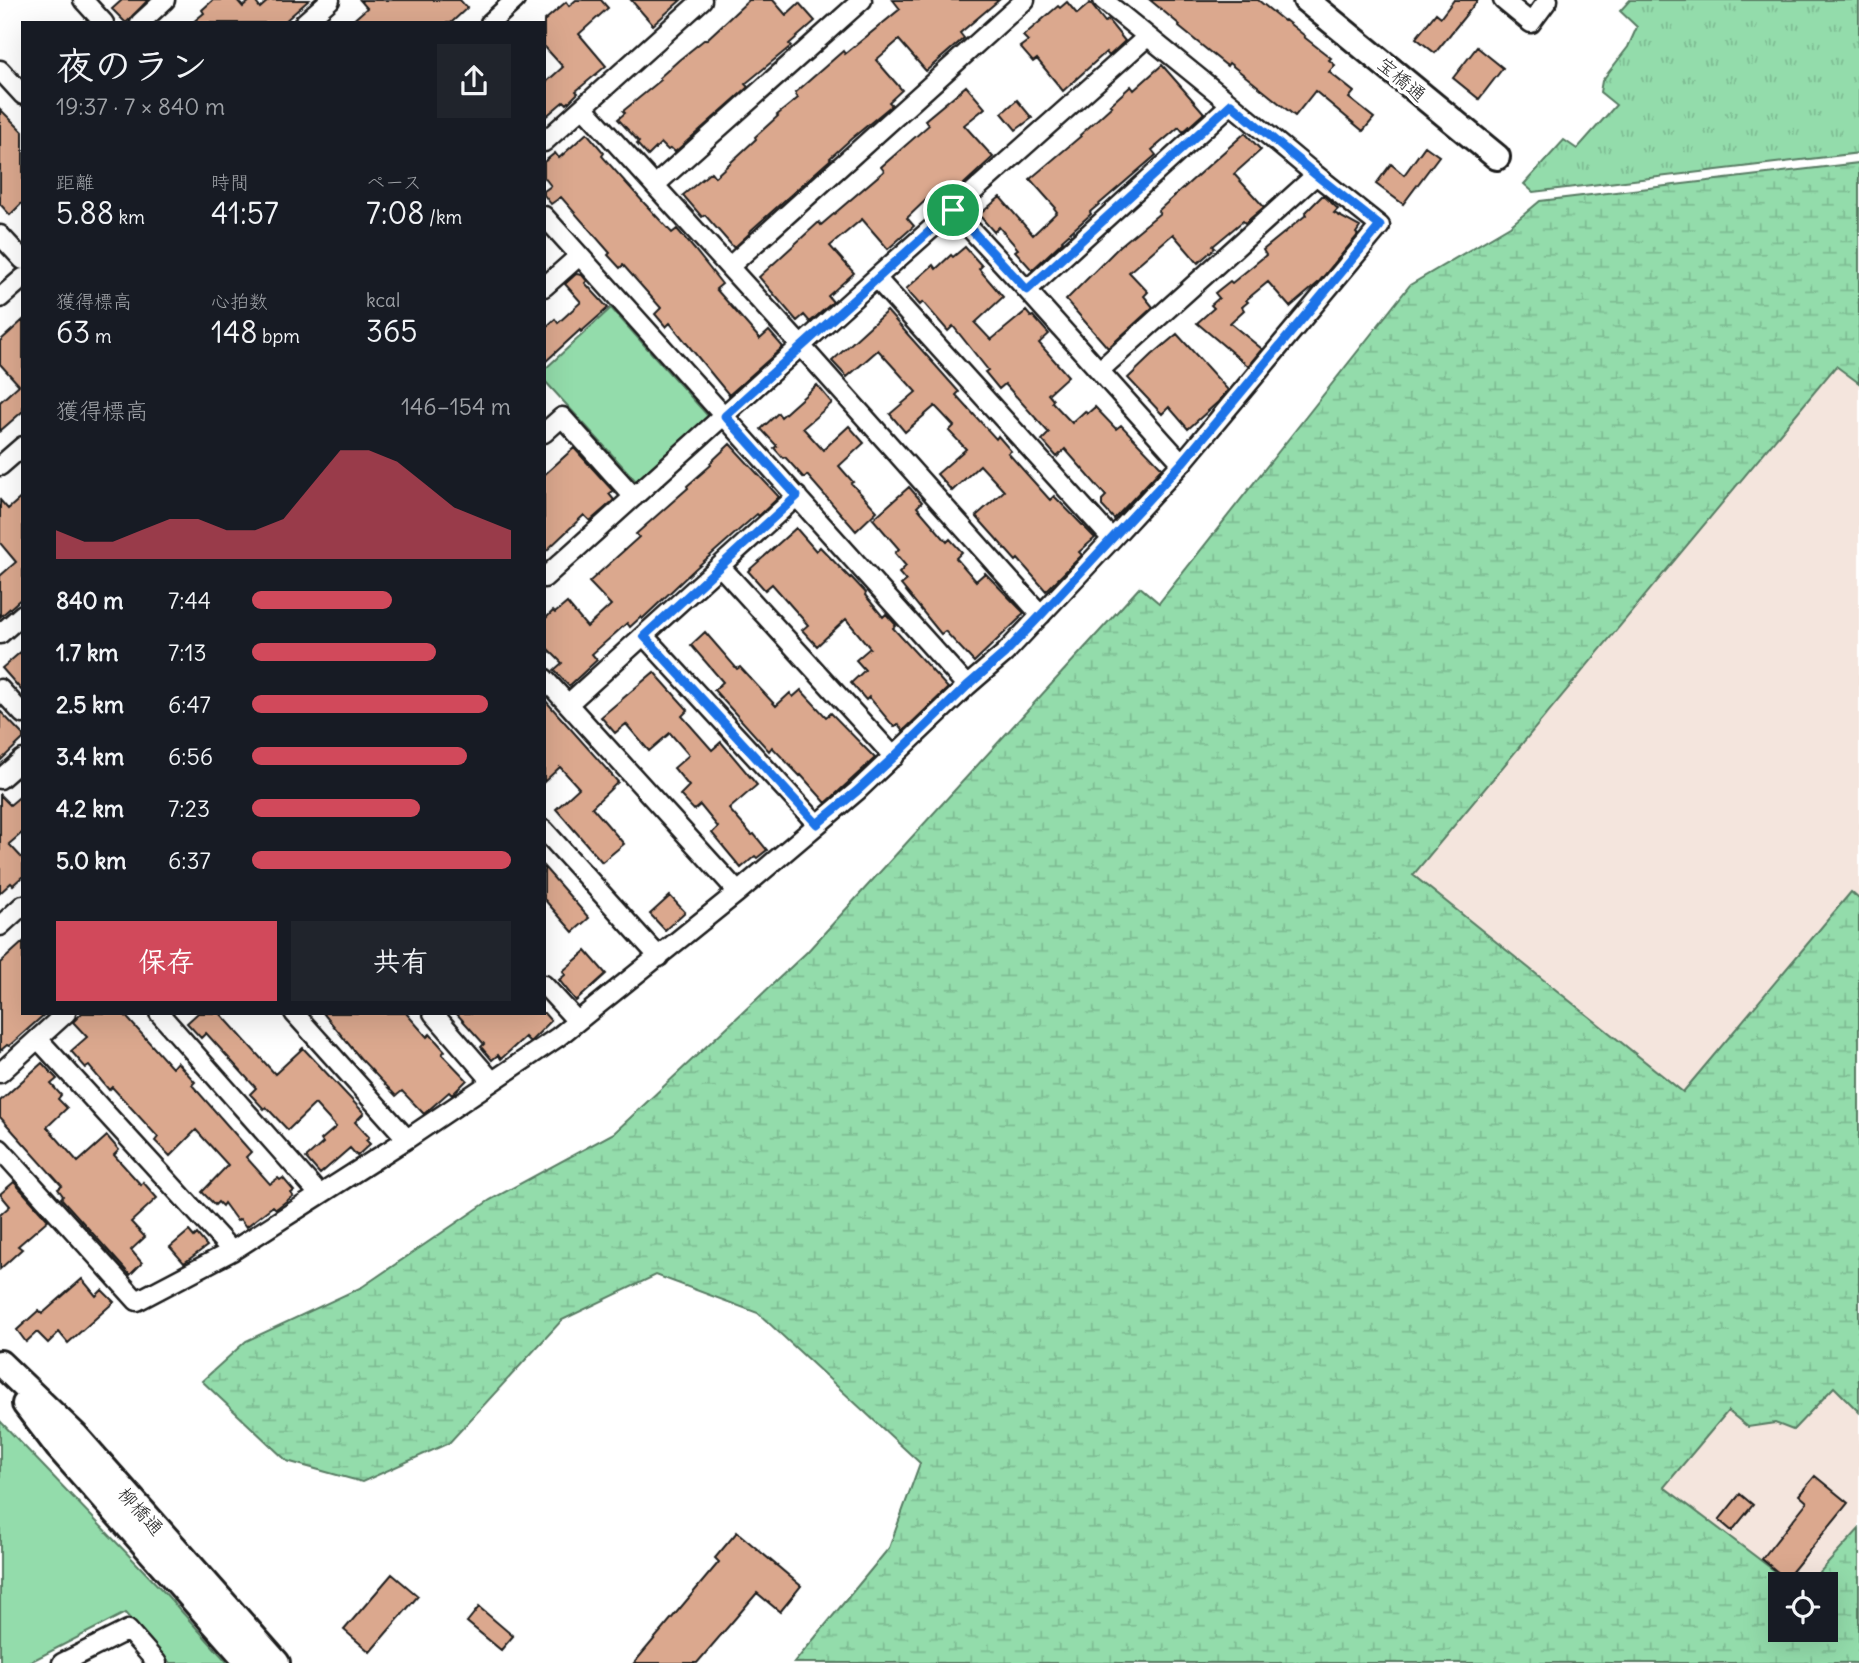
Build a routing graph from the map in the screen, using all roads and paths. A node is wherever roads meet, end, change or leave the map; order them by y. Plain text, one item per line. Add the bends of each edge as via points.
1 (83, 0) edge
2 (165, 0) edge
3 (330, 0) edge
4 (515, 0) edge
5 (702, 0) edge
6 (862, 0) edge
7 (1025, 0) edge
8 (1102, 0) edge
9 (1306, 0) edge
10 (1503, 0) edge
11 (1548, 0) edge
12 (494, 12) edge
13 (102, 21) edge
14 (142, 21) edge
15 (306, 21) edge
16 (1147, 37) junction
17 (0, 70) edge
18 (21, 93) edge
19 (1231, 104) junction
20 (583, 107) junction
21 (546, 140) edge
22 (1497, 157) dead end
23 (1316, 175) junction
24 (655, 185) junction
25 (953, 210) junction
26 (546, 218) edge
27 (0, 235) edge
28 (579, 256) junction
29 (21, 258) edge
30 (729, 267) junction
31 (876, 278) junction
32 (21, 280) edge
33 (546, 285) edge
34 (1027, 290) junction
35 (0, 298) edge
36 (802, 346) junction
37 (1100, 370) junction
38 (725, 416) junction
39 (546, 431) edge
40 (21, 448) edge
41 (1182, 463) junction
42 (0, 466) edge
43 (797, 496) junction
44 (635, 497) junction
45 (1112, 539) junction
46 (720, 566) junction
47 (546, 576) edge
48 (1041, 615) junction
49 (21, 616) edge
50 (0, 634) edge
51 (644, 636) junction
52 (546, 680) edge
53 (967, 686) junction
54 (0, 689) edge
55 (568, 704) junction
56 (21, 712) edge
57 (894, 757) junction
58 (21, 761) edge
59 (0, 779) edge
60 (817, 824) junction
61 (546, 832) edge
62 (738, 892) junction
63 (21, 907) edge
64 (0, 926) edge
65 (659, 957) junction
66 (546, 987) edge
67 (63, 1015) edge
68 (161, 1015) edge
69 (297, 1015) edge
70 (435, 1015) edge
71 (576, 1021) junction
72 (38, 1039) junction
73 (0, 1073) edge
74 (492, 1081) junction
75 (407, 1139) junction
76 (4, 1161) edge
77 (319, 1194) junction
78 (232, 1251) junction
79 (0, 1363) edge
80 (0, 1370) edge
81 (62, 1663) edge
82 (157, 1663) edge
83 (249, 1663) edge
84 (277, 1663) edge

1 - 13 street
2 - 14 street
3 - 15 street
4 - 12 street
5 - 20 street
6 - 24 street
7 - 30 street
8 - 16 street
9 - 22 street, 宝橋通
10 - 11 street via 1531,23
16 - 19 street
16 - 25 street
17 - 18 street
19 - 23 street
19 - 34 street
20 - 21 street
20 - 24 street
23 - 37 street
23 - 41 street via 1380,226
24 - 30 street
25 - 31 street
25 - 34 street
26 - 28 street
27 - 29 street
28 - 33 street
28 - 38 street
30 - 36 street
31 - 36 street
31 - 45 street
32 - 35 street
34 - 37 street
36 - 38 street
36 - 48 street
37 - 41 street
38 - 43 street
38 - 44 street
39 - 44 street via 562,417
40 - 42 street
41 - 45 street
43 - 46 street
43 - 53 street
44 - 47 street
45 - 48 street
46 - 51 street
46 - 57 street
48 - 53 street
49 - 50 street
51 - 55 street
51 - 60 street
52 - 55 street
53 - 57 street
54 - 56 street
55 - 62 street
57 - 60 street
58 - 59 street
60 - 62 street
61 - 65 street
62 - 65 street
63 - 64 street
65 - 71 street
66 - 71 street
67 - 72 street
68 - 77 street
69 - 75 street
70 - 74 street
71 - 74 street
72 - 73 street
72 - 78 street
74 - 75 street
75 - 77 street
76 - 78 street via 137,1301
77 - 78 street
79 - 84 street, 柳橋通 via 76,1436
80 - 83 street, 柳橋通 via 58,1447
81 - 82 street via 128,1630

